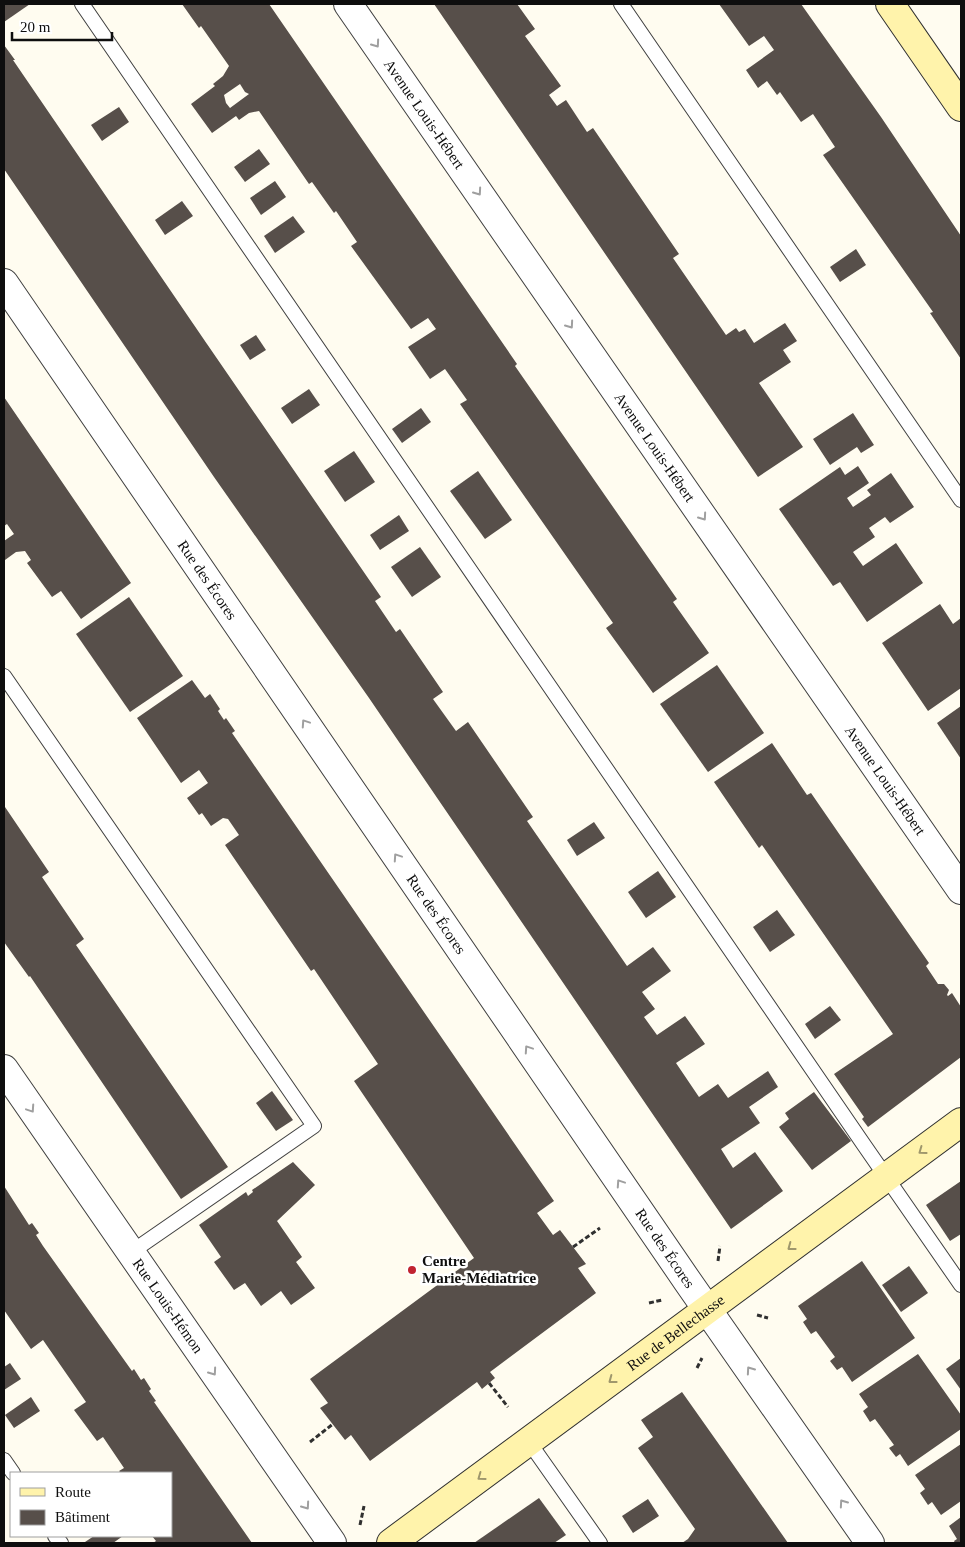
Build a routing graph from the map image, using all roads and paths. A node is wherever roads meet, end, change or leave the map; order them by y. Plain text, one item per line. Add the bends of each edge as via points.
1 (82, 4) edge
2 (348, 4) edge
3 (621, 4) edge
4 (890, 4) edge
5 (961, 107) edge
6 (4, 282) edge
7 (961, 500) edge
8 (4, 676) edge
9 (961, 890) edge
10 (4, 1069) edge
11 (961, 1122) edge
12 (886, 1176) junction
13 (600, 1228) dead end
14 (720, 1246) dead end
15 (573, 1247) dead end
16 (130, 1253) junction
17 (718, 1261) dead end
18 (961, 1285) edge
19 (662, 1300) dead end
20 (650, 1303) dead end
21 (707, 1309) junction
22 (757, 1315) dead end
23 (768, 1318) dead end
24 (704, 1353) dead end
25 (697, 1368) dead end
26 (489, 1384) dead end
27 (508, 1407) dead end
28 (332, 1424) dead end
29 (310, 1442) dead end
30 (529, 1442) junction
31 (4, 1460) edge
32 (12, 1472) edge
33 (364, 1506) dead end
34 (360, 1525) dead end
35 (332, 1543) edge
36 (391, 1543) edge
37 (600, 1543) edge
38 (870, 1543) edge

1 - 12 lane
2 -> 9 street, Avenue Louis-Hébert
3 - 7 lane
4 - 5 street
21 -> 6 street, Rue des Écores
8 - 16 lane via 314,1126
10 -> 16 street, Rue Louis-Hémon
11 -> 12 street, Rue de Bellechasse
12 - 18 lane
12 -> 21 street, Rue de Bellechasse
13 - 15 path
14 - 17 path
16 -> 35 street, Rue Louis-Hémon
19 - 20 path
21 -> 30 street, Rue de Bellechasse
38 -> 21 street, Rue des Écores
22 - 23 path
24 - 25 path
26 - 27 path
28 - 29 path
30 -> 36 street, Rue de Bellechasse
30 - 37 lane
31 - 32 lane
33 - 34 path

